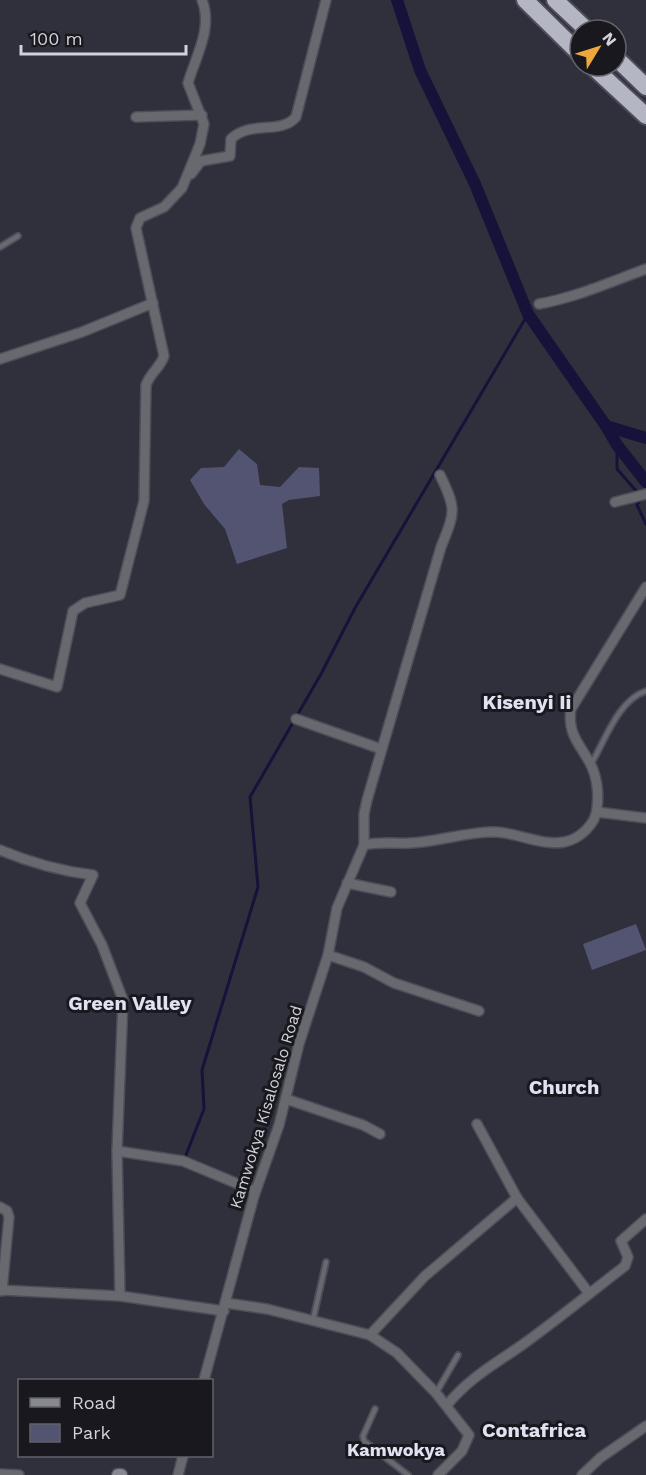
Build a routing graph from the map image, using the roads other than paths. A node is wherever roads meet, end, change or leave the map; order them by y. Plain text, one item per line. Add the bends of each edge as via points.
1 (202, 0) edge
2 (326, 0) edge
3 (525, 0) edge
4 (555, 0) edge
5 (574, 18) edge
6 (568, 42) edge
7 (628, 70) edge
8 (605, 78) edge
9 (646, 87) edge
10 (202, 115) junction
11 (646, 116) edge
12 (136, 117) dead end
13 (182, 188) junction
14 (18, 236) dead end
15 (0, 247) edge
16 (646, 269) edge
17 (153, 303) junction
18 (539, 304) dead end
19 (0, 359) edge
20 (440, 475) dead end
21 (646, 494) edge
22 (615, 502) dead end
23 (646, 587) edge
24 (0, 669) edge
25 (646, 691) edge
26 (296, 719) dead end
27 (381, 749) junction
28 (591, 765) junction
29 (597, 812) junction
30 (646, 818) edge
31 (364, 845) junction
32 (0, 850) edge
33 (346, 883) junction
34 (391, 892) dead end
35 (328, 955) junction
36 (479, 1011) dead end
37 (286, 1099) junction
38 (477, 1124) dead end
39 (380, 1134) dead end
40 (117, 1151) junction
41 (255, 1191) junction
42 (517, 1198) junction
43 (0, 1207) edge
44 (646, 1219) edge
45 (326, 1262) dead end
46 (1, 1291) edge
47 (588, 1292) junction
48 (120, 1296) junction
49 (225, 1307) junction
50 (313, 1320) junction
51 (370, 1335) junction
52 (459, 1355) dead end
53 (204, 1379) edge
54 (436, 1393) junction
55 (447, 1405) junction
56 (375, 1408) dead end
57 (646, 1426) edge
58 (182, 1457) edge
59 (0, 1474) edge
60 (18, 1475) edge
61 (178, 1475) edge
62 (408, 1475) edge
63 (438, 1475) edge
64 (582, 1475) edge

1 - 10 street via 207,17 188,83
2 - 13 street via 296,117 286,124 244,129 231,139 230,156 201,161
3 - 6 highway
4 - 5 highway
7 - 9 highway
8 - 11 highway
10 - 12 street
10 - 13 street via 203,134
13 - 17 street via 164,207 140,218 136,228
14 - 15 lane
16 - 18 street via 612,279 590,292
17 - 19 street
17 - 24 street via 164,356 146,385 144,501 120,595 85,603 73,610 57,687
20 - 27 street via 454,514
21 - 22 street
23 - 28 street via 571,709 571,731
25 - 28 lane via 626,704
26 - 27 street
27 - 31 street via 364,814
28 - 29 street via 597,786
29 - 30 street
29 - 31 street via 590,826 564,842 498,832
31 - 33 street, Kamwokya Kisalosalo Road
32 - 40 street via 29,863 93,875 80,903 102,945 123,1000
33 - 34 street
33 - 35 street, Kamwokya Kisalosalo Road
35 - 36 street via 364,967 394,983
35 - 37 street, Kamwokya Kisalosalo Road
37 - 39 street
37 - 41 street, Kamwokya Kisalosalo Road
38 - 42 street
40 - 41 street via 183,1161
40 - 48 street
41 - 49 street, Kamwokya Kisalosalo Road
42 - 47 street
42 - 51 street via 425,1276
43 - 46 street via 9,1217
44 - 47 street via 621,1241 627,1264
45 - 50 lane
46 - 48 street
47 - 55 street via 522,1345 463,1385
48 - 49 street
49 - 50 street
49 - 53 street, Kamwokya Kisalosalo Road
50 - 51 street
51 - 54 street via 397,1353
52 - 54 lane
54 - 55 street
55 - 63 street via 470,1437
56 - 62 lane via 364,1441
57 - 64 street
58 - 61 street
59 - 60 street

